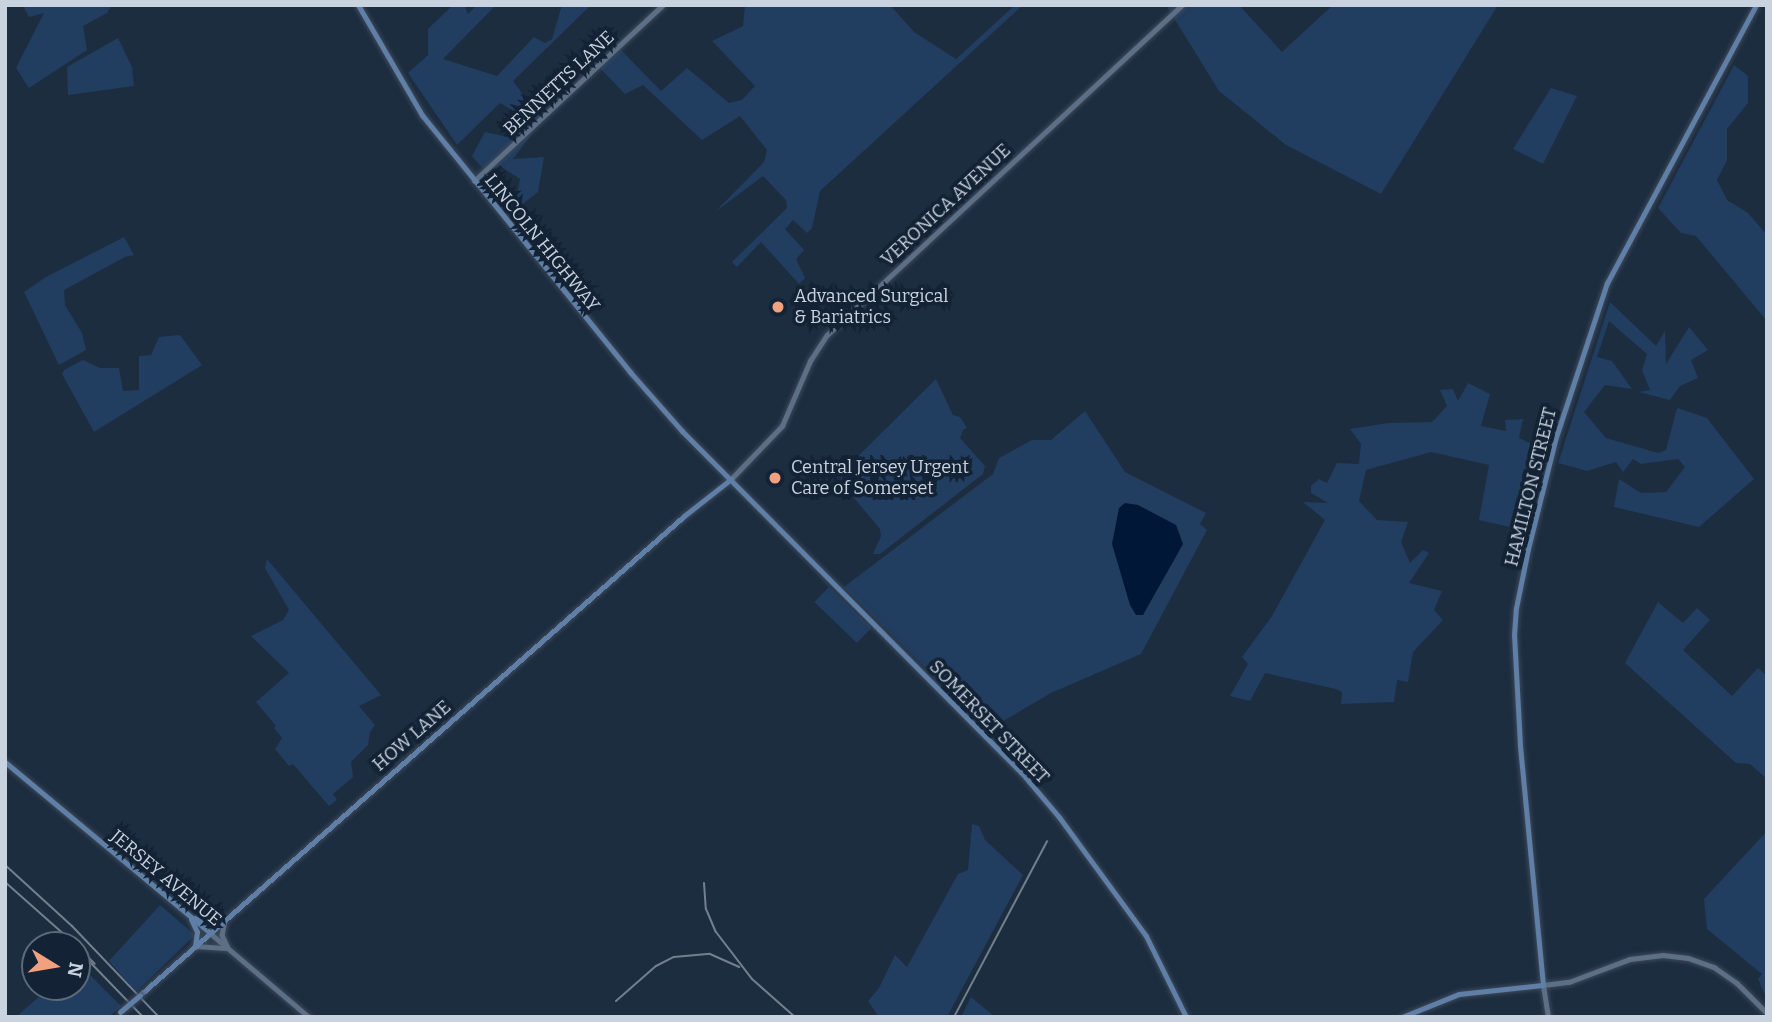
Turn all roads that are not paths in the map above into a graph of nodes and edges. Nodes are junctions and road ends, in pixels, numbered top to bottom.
1 (358, 5) edge
2 (663, 5) edge
3 (1182, 5) edge
4 (1756, 5) edge
5 (474, 181) junction
6 (731, 479) junction
7 (5, 762) edge
8 (190, 917) junction
9 (225, 920) junction
10 (210, 933) junction
11 (195, 946) junction
12 (228, 948) junction
13 (1543, 985) junction
14 (1767, 1013) edge
15 (118, 1014) edge
16 (309, 1017) edge
17 (1186, 1017) edge
18 (1402, 1017) edge
19 (1548, 1017) edge

1 - 5 main road, LINCOLN HIGHWAY
2 - 5 street, BENNETTS LANE
3 - 6 street, VERONICA AVENUE
4 - 13 main road, HAMILTON STREET
5 - 6 main road, LINCOLN HIGHWAY
6 - 9 main road, HOW LANE
6 - 17 main road, SOMERSET STREET
7 - 8 main road, JERSEY AVENUE
8 - 9 main road
8 - 10 main road, JERSEY AVENUE
8 - 11 main road
9 - 10 main road, HOW LANE
9 - 12 street
10 - 11 main road, HOW LANE
10 - 12 street, JERSEY AVENUE
11 - 12 street
11 - 15 main road, HOW LANE, bridge
12 - 16 street, JERSEY AVENUE
13 - 14 street
13 - 18 main road
13 - 19 street, HAMILTON STREET

